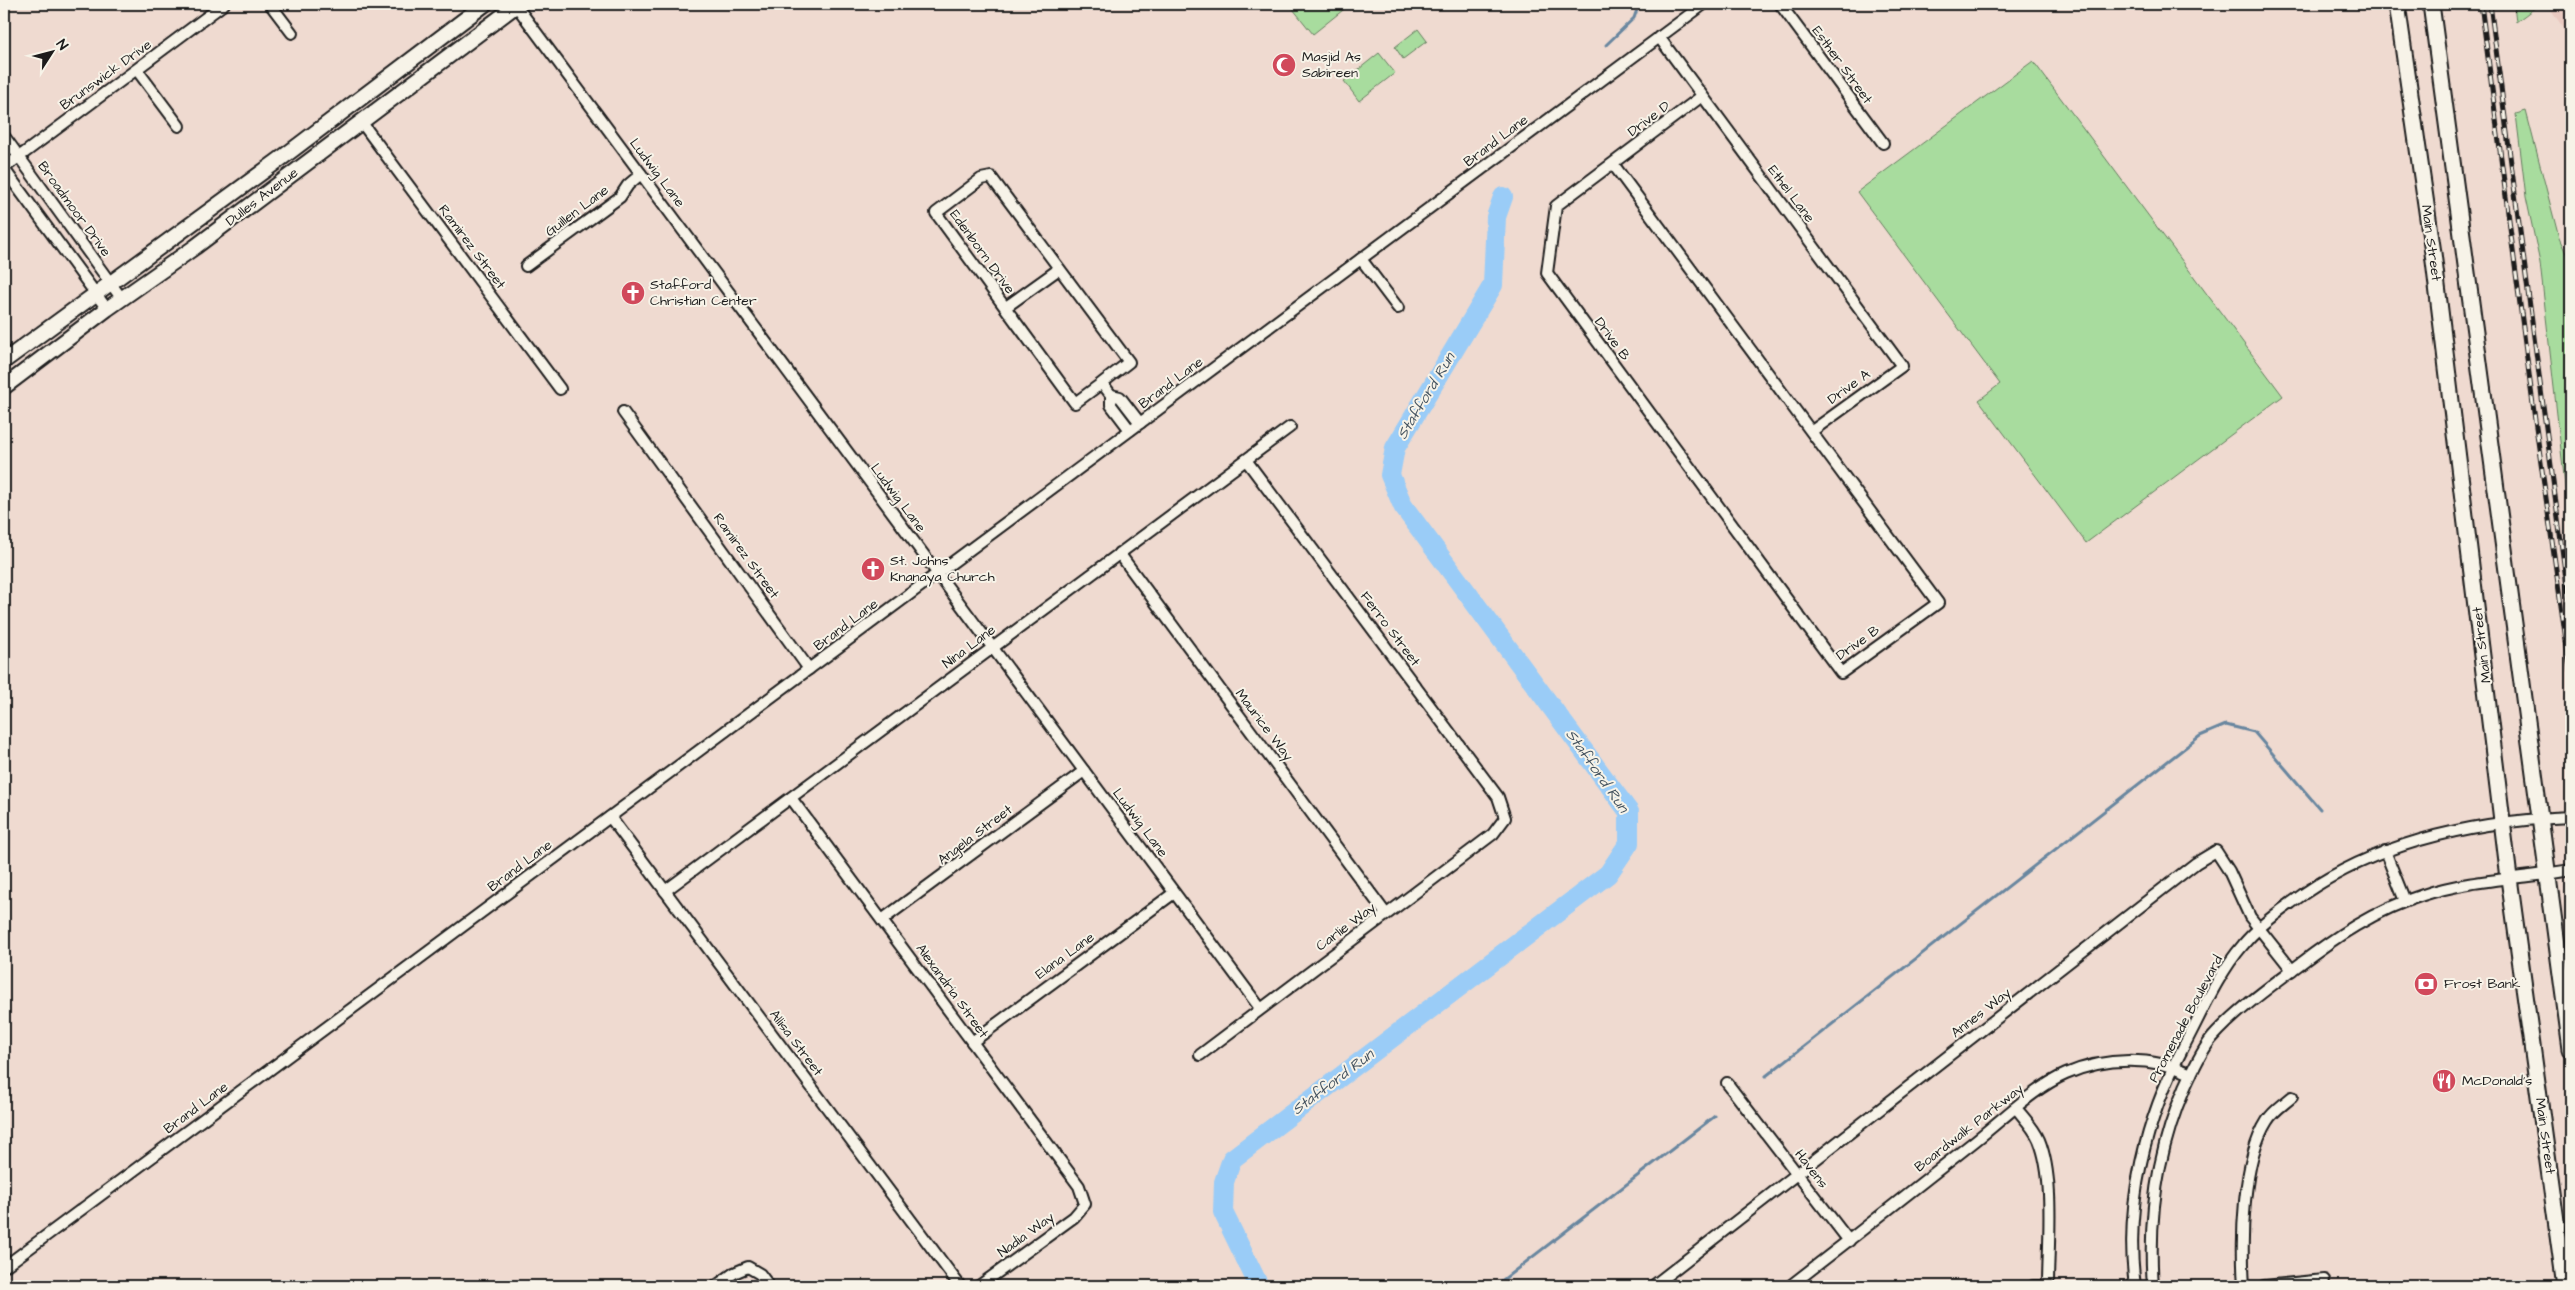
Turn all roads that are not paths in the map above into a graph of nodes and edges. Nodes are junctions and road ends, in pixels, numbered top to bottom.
1 (224, 4) edge
2 (270, 4) edge
3 (485, 4) edge
4 (517, 4) edge
5 (1704, 4) edge
6 (1780, 4) edge
7 (2397, 4) edge
8 (2431, 4) edge
9 (292, 33) dead end
10 (1659, 37) junction
11 (137, 70) junction
12 (1702, 96) junction
13 (362, 123) junction
14 (179, 126) dead end
15 (4, 136) edge
16 (1883, 143) dead end
17 (19, 156) junction
18 (283, 157) junction
19 (1613, 164) junction
20 (4, 168) edge
21 (294, 172) junction
22 (641, 174) junction
23 (1361, 259) junction
24 (526, 266) dead end
25 (1059, 269) junction
26 (111, 283) junction
27 (96, 294) junction
28 (122, 299) junction
29 (1006, 307) junction
30 (1398, 308) dead end
31 (107, 309) junction
32 (4, 361) edge
33 (1902, 366) joint
34 (1102, 383) junction
35 (4, 387) edge
36 (560, 389) dead end
37 (1111, 395) junction
38 (623, 412) dead end
39 (1140, 423) junction
40 (1290, 427) dead end
41 (1130, 430) junction
42 (1812, 431) junction
43 (1246, 460) junction
44 (1119, 553) junction
45 (938, 573) junction
46 (992, 647) junction
47 (810, 669) junction
48 (1084, 771) junction
49 (790, 798) junction
50 (610, 817) junction
51 (2571, 817) edge
52 (1505, 818) joint
53 (2540, 818) junction
54 (2504, 823) junction
55 (2385, 852) junction
56 (2571, 870) edge
57 (2548, 874) junction
58 (2509, 878) junction
59 (665, 891) junction
60 (1174, 893) junction
61 (2405, 901) junction
62 (1386, 914) junction
63 (882, 920) junction
64 (2258, 929) junction
65 (2292, 970) junction
66 (1260, 1008) junction
67 (972, 1042) junction
68 (2571, 1049) edge
69 (1200, 1055) dead end
70 (2174, 1066) junction
71 (2191, 1074) junction
72 (1727, 1083) dead end
73 (2292, 1097) dead end
74 (2016, 1108) junction
75 (1797, 1173) junction
76 (1085, 1204) joint
77 (1849, 1241) junction
78 (4, 1268) edge
79 (2324, 1280) dead end
80 (716, 1286) edge
81 (769, 1286) edge
82 (960, 1286) edge
83 (979, 1286) edge
84 (1653, 1286) edge
85 (1790, 1286) edge
86 (2033, 1286) edge
87 (2046, 1286) edge
88 (2135, 1286) edge
89 (2153, 1286) edge
90 (2244, 1286) edge
91 (2264, 1286) edge
92 (2565, 1286) edge

1 - 11 street, Brunswick Drive
2 - 9 street
3 - 18 main road, Dulles Avenue
4 - 13 main road, Dulles Avenue
4 - 22 street, Ludwig Lane
5 - 10 street, Brand Lane
6 - 16 street, Esther Street
7 - 54 highway, Main Street
8 - 53 highway
10 - 12 street, Ethel Lane
10 - 23 street, Brand Lane
11 - 14 street
11 - 17 street, Brunswick Drive
12 - 19 street, Drive D
12 - 33 street, Ethel Lane
13 - 21 main road, Dulles Avenue
13 - 36 street, Ramirez Street
15 - 17 street, Broadmoor Drive
17 - 20 street, Brunswick Drive
17 - 26 street, Broadmoor Drive
18 - 21 main road
18 - 26 main road, Dulles Avenue
19 - 42 street, Drive B
19 - 42 street, Drive B
20 - 27 street
21 - 28 main road, Dulles Avenue
22 - 24 street, Guillen Lane
22 - 45 street, Ludwig Lane
23 - 30 street
23 - 39 street, Brand Lane
25 - 29 street, Edenborn Drive
25 - 29 street, Edenborn Drive
25 - 34 street, Edenborn Drive
26 - 27 main road, Dulles Avenue
26 - 28 street, Broadmoor Drive
27 - 31 street
27 - 32 main road, Dulles Avenue
28 - 31 main road, Dulles Avenue
29 - 34 street, Edenborn Drive
31 - 35 main road, Dulles Avenue
33 - 42 street, Drive A
34 - 37 street
37 - 39 street
37 - 41 street
38 - 47 street, Ramirez Street
39 - 41 street, Brand Lane
40 - 43 street, Nina Lane
41 - 45 street, Brand Lane
43 - 44 street, Nina Lane
43 - 52 street, Ferro Street
44 - 46 street, Nina Lane
44 - 62 street, Maurice Way
45 - 46 street, Ludwig Lane
45 - 47 street, Brand Lane
46 - 48 street, Ludwig Lane
46 - 49 street, Nina Lane
47 - 50 street, Brand Lane
48 - 60 street, Ludwig Lane
48 - 63 street, Angela Street
49 - 59 street, Nina Lane
49 - 63 street, Alexandria Street
50 - 59 street, Allisa Street
50 - 78 street, Brand Lane
51 - 53 street, Promenade Boulevard
52 - 62 street, Carlie Way
53 - 54 street, Promenade Boulevard
53 - 57 highway
54 - 55 street, Promenade Boulevard
54 - 58 highway, Main Street
55 - 61 street
55 - 64 street, Promenade Boulevard
56 - 57 street
57 - 58 street
57 - 68 highway
58 - 61 street
58 - 92 highway, Main Street
59 - 82 street, Allisa Street
60 - 66 street, Ludwig Lane
60 - 67 street, Elana Lane
61 - 65 street
62 - 66 street, Carlie Way
63 - 67 street, Alexandria Street
64 - 65 street, Annes Way
64 - 70 street, Promenade Boulevard
64 - 75 street, Annes Way
65 - 71 street
66 - 69 street, Carlie Way
67 - 76 street, Alexandria Street
70 - 71 street, Boardwalk Parkway
70 - 74 street, Boardwalk Parkway
70 - 88 street, Promenade Boulevard
71 - 89 street
72 - 75 street, Havens
73 - 90 street
74 - 77 street, Boardwalk Parkway
74 - 87 street
75 - 77 street, Havens
75 - 84 street, Annes Way
76 - 83 street, Nadia Way
77 - 85 street, Boardwalk Parkway
79 - 91 street
80 - 81 street
86 - 87 street

